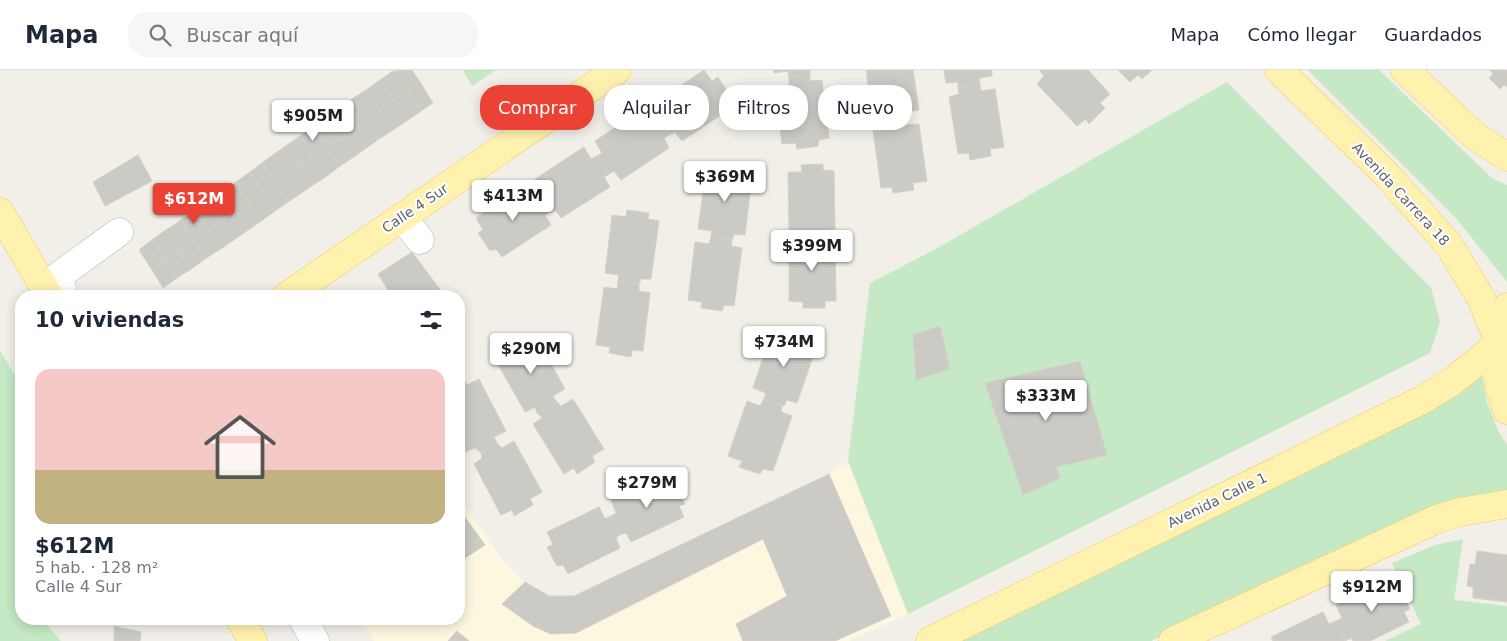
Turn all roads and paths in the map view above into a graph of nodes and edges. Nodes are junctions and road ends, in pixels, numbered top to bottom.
1 (617, 70) edge
2 (1279, 70) edge
3 (1405, 70) edge
4 (1507, 157) edge
5 (0, 212) edge
6 (402, 217) junction
7 (118, 232) dead end
8 (420, 240) dead end
9 (55, 290) edge
10 (56, 290) edge
11 (296, 290) edge
12 (1507, 307) edge
13 (1496, 342) junction
14 (1507, 410) edge
15 (1507, 504) edge
16 (244, 625) edge
17 (306, 625) edge
18 (253, 641) edge
19 (315, 641) edge
20 (930, 641) edge
21 (1173, 641) edge

1 - 6 main road, Calle 4 Sur
2 - 13 main road, Avenida Carrera 18
3 - 4 main road
5 - 9 main road
6 - 8 street
6 - 11 main road, Calle 4 Sur
7 - 10 street
12 - 13 main road
13 - 14 main road, Avenida Carrera 18
13 - 20 main road, Avenida Calle 1
15 - 21 main road
16 - 18 main road
17 - 19 street

